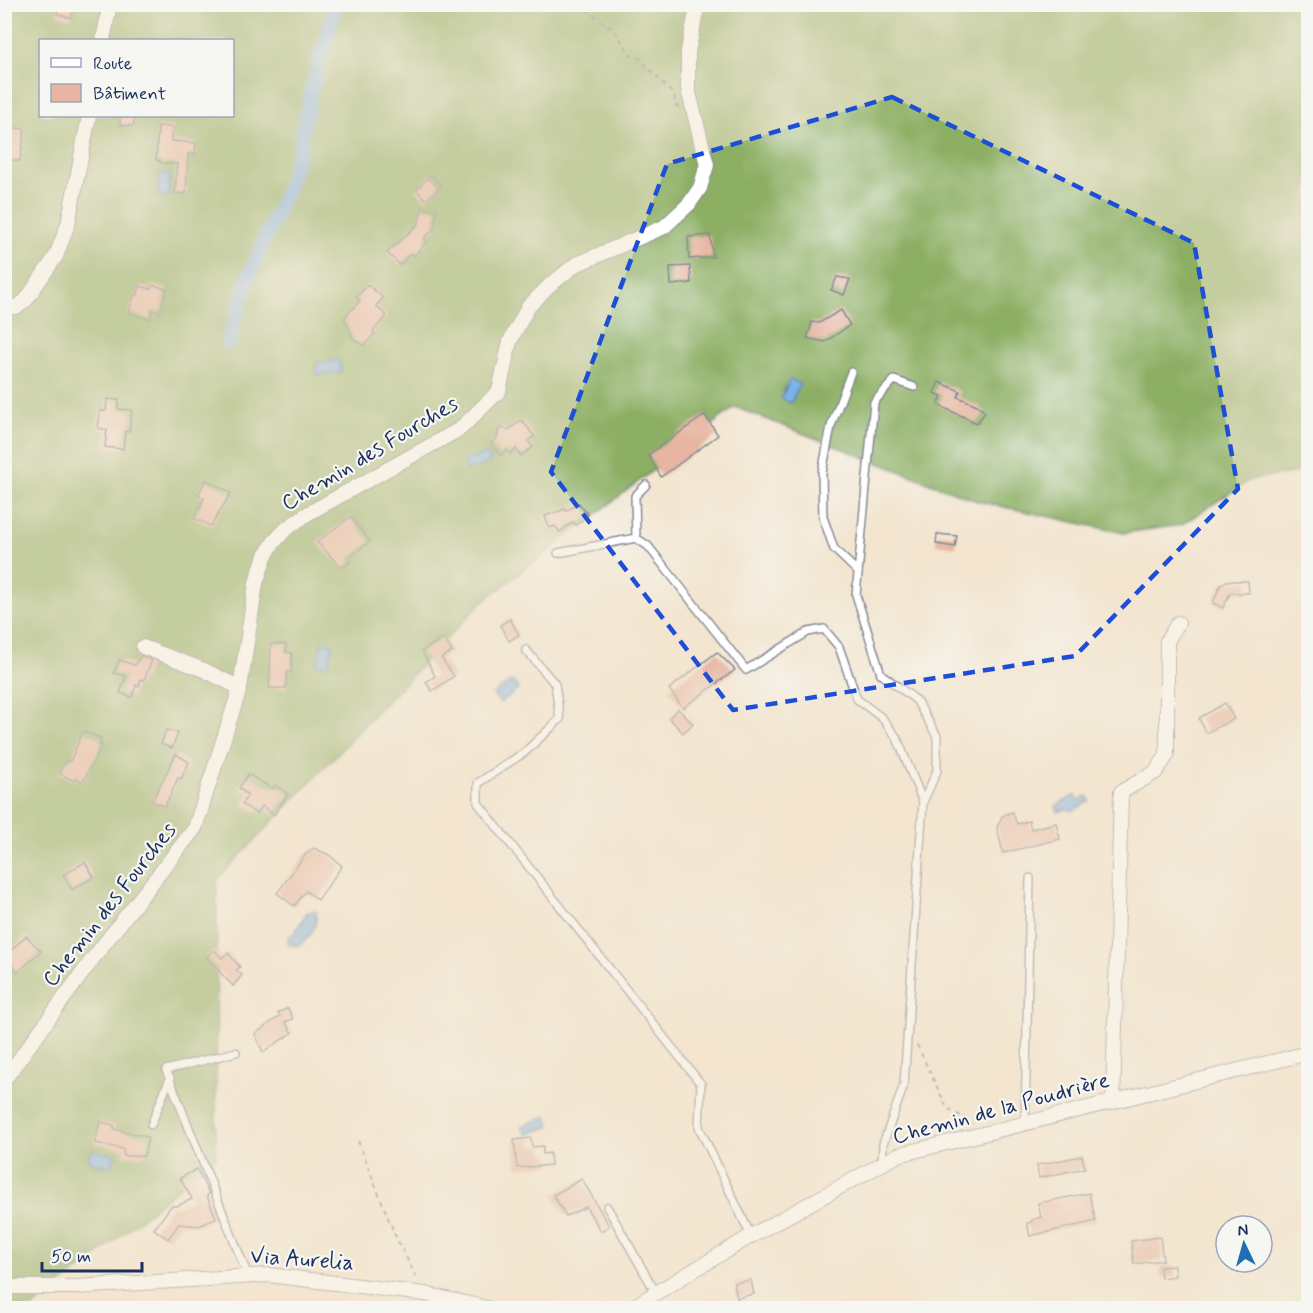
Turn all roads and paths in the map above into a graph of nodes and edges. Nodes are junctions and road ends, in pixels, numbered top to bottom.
1 (110, 4) edge
2 (579, 4) edge
3 (698, 4) edge
4 (103, 39) edge
5 (693, 111) junction
6 (89, 117) edge
7 (4, 306) edge
8 (851, 372) dead end
9 (914, 387) dead end
10 (646, 485) dead end
11 (636, 538) junction
12 (558, 553) dead end
13 (858, 572) junction
14 (1178, 623) dead end
15 (143, 647) dead end
16 (526, 650) dead end
17 (240, 688) junction
18 (923, 802) junction
19 (1030, 878) dead end
20 (908, 1026) junction
21 (236, 1052) dead end
22 (1308, 1053) edge
23 (170, 1078) junction
24 (4, 1080) edge
25 (1113, 1102) junction
26 (1025, 1124) junction
27 (151, 1125) dead end
28 (988, 1133) junction
29 (358, 1142) dead end
30 (882, 1165) junction
31 (607, 1207) dead end
32 (751, 1236) junction
33 (248, 1276) junction
34 (4, 1287) edge
35 (425, 1294) junction
36 (657, 1294) junction
37 (487, 1308) edge
38 (631, 1308) edge

1 - 4 street
2 - 5 path
3 - 5 street, Chemin des Fourches
5 - 17 street, Chemin des Fourches
6 - 7 street
8 - 13 lane
9 - 13 lane
10 - 11 lane
11 - 12 lane
11 - 18 lane
13 - 18 lane
14 - 25 street
15 - 17 street
16 - 32 lane
17 - 24 street, Chemin des Fourches
18 - 20 lane
19 - 26 lane
20 - 28 path
20 - 30 lane
21 - 23 lane
22 - 25 street, Chemin de la Poudrière
23 - 27 lane
23 - 33 lane
25 - 26 street, Chemin de la Poudrière
26 - 28 street, Chemin de la Poudrière
28 - 30 street, Chemin de la Poudrière
29 - 35 path
30 - 32 street, Chemin de la Poudrière
31 - 36 lane
32 - 36 street, Chemin de la Poudrière
33 - 34 street, Via Aurelia
33 - 35 street, Via Aurelia
35 - 37 street, Via Aurelia
36 - 38 street, Chemin de la Poudrière

